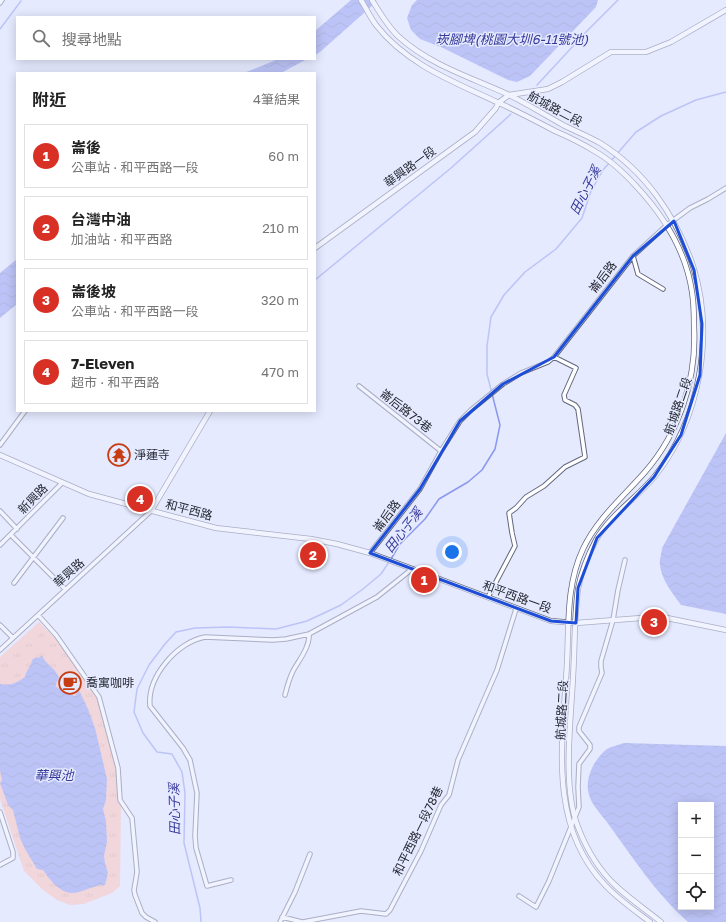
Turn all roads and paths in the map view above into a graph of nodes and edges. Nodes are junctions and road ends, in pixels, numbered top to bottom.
1 (2, 0) edge
2 (361, 0) edge
3 (372, 0) edge
4 (0, 3) edge
5 (726, 10) edge
6 (509, 95) junction
7 (498, 102) junction
8 (726, 188) edge
9 (674, 221) junction
10 (668, 226) junction
11 (316, 247) edge
12 (633, 256) junction
13 (663, 289) dead end
14 (554, 357) junction
15 (359, 386) dead end
16 (24, 412) edge
17 (209, 412) edge
18 (0, 445) edge
19 (441, 451) junction
20 (0, 455) edge
21 (62, 483) junction
22 (0, 511) edge
23 (151, 511) junction
24 (63, 518) dead end
25 (17, 529) junction
26 (11, 535) junction
27 (0, 537) edge
28 (4, 541) junction
29 (0, 545) edge
30 (370, 553) junction
31 (34, 558) junction
32 (625, 560) dead end
33 (400, 565) joint
34 (412, 569) junction
35 (14, 583) dead end
36 (65, 590) junction
37 (488, 597) junction
38 (516, 609) junction
39 (38, 615) junction
40 (613, 620) junction
41 (568, 623) junction
42 (576, 623) junction
43 (0, 625) edge
44 (726, 630) edge
45 (309, 634) junction
46 (13, 638) junction
47 (0, 650) edge
48 (285, 695) dead end
49 (0, 812) edge
50 (575, 817) junction
51 (2, 824) edge
52 (571, 829) junction
53 (310, 854) dead end
54 (0, 865) edge
55 (231, 880) dead end
56 (519, 896) dead end
57 (282, 917) junction
58 (156, 922) edge
59 (280, 922) edge
60 (303, 922) edge
61 (650, 922) edge
62 (661, 922) edge

1 - 4 street
2 - 7 street, 航城路二段
3 - 6 street, 航城路二段
5 - 6 street
6 - 7 street, 華興路一段
6 - 9 street, 航城路二段
7 - 10 street, 航城路二段
7 - 11 street, 華興路一段
8 - 9 street, 崙后路
9 - 10 street, 崙后路
9 - 42 street, 航城路二段
10 - 12 street, 崙后路
10 - 41 street, 航城路二段
12 - 13 street
12 - 14 street, 崙后路
14 - 19 street, 崙后路
14 - 37 street
15 - 19 street, 崙后路73巷
16 - 18 street
17 - 23 street
19 - 30 street, 崙后路
20 - 21 street, 和平西路
21 - 23 street, 和平西路
21 - 25 street, 新興路
22 - 25 street
23 - 30 street, 和平西路
23 - 36 street, 華興路
24 - 31 street
25 - 26 street, 新興路
26 - 28 street, 新興路
26 - 31 street
27 - 28 street
28 - 29 street, 新興路
30 - 33 street, 和平西路
31 - 35 street
31 - 36 street
32 - 40 street
33 - 34 street, 和平西路一段
34 - 37 street, 和平西路一段
34 - 45 street
36 - 39 street, 華興路
37 - 38 street, 和平西路一段
38 - 41 street, 和平西路一段
38 - 60 street, 和平西路一段78巷
39 - 46 street, 華興路
39 - 58 street
40 - 42 street, 和平西路一段
40 - 44 street, 和平西路一段
40 - 50 street
41 - 42 street, 和平西路一段
41 - 52 street, 航城路二段
42 - 50 street, 航城路二段
43 - 46 street
45 - 48 street
45 - 55 street
46 - 47 street, 華興路
49 - 51 street
50 - 52 street
50 - 62 street, 航城路二段
51 - 54 street
52 - 56 street
52 - 61 street, 航城路二段
53 - 57 street
57 - 59 street
57 - 60 street, 和平西路一段78巷

